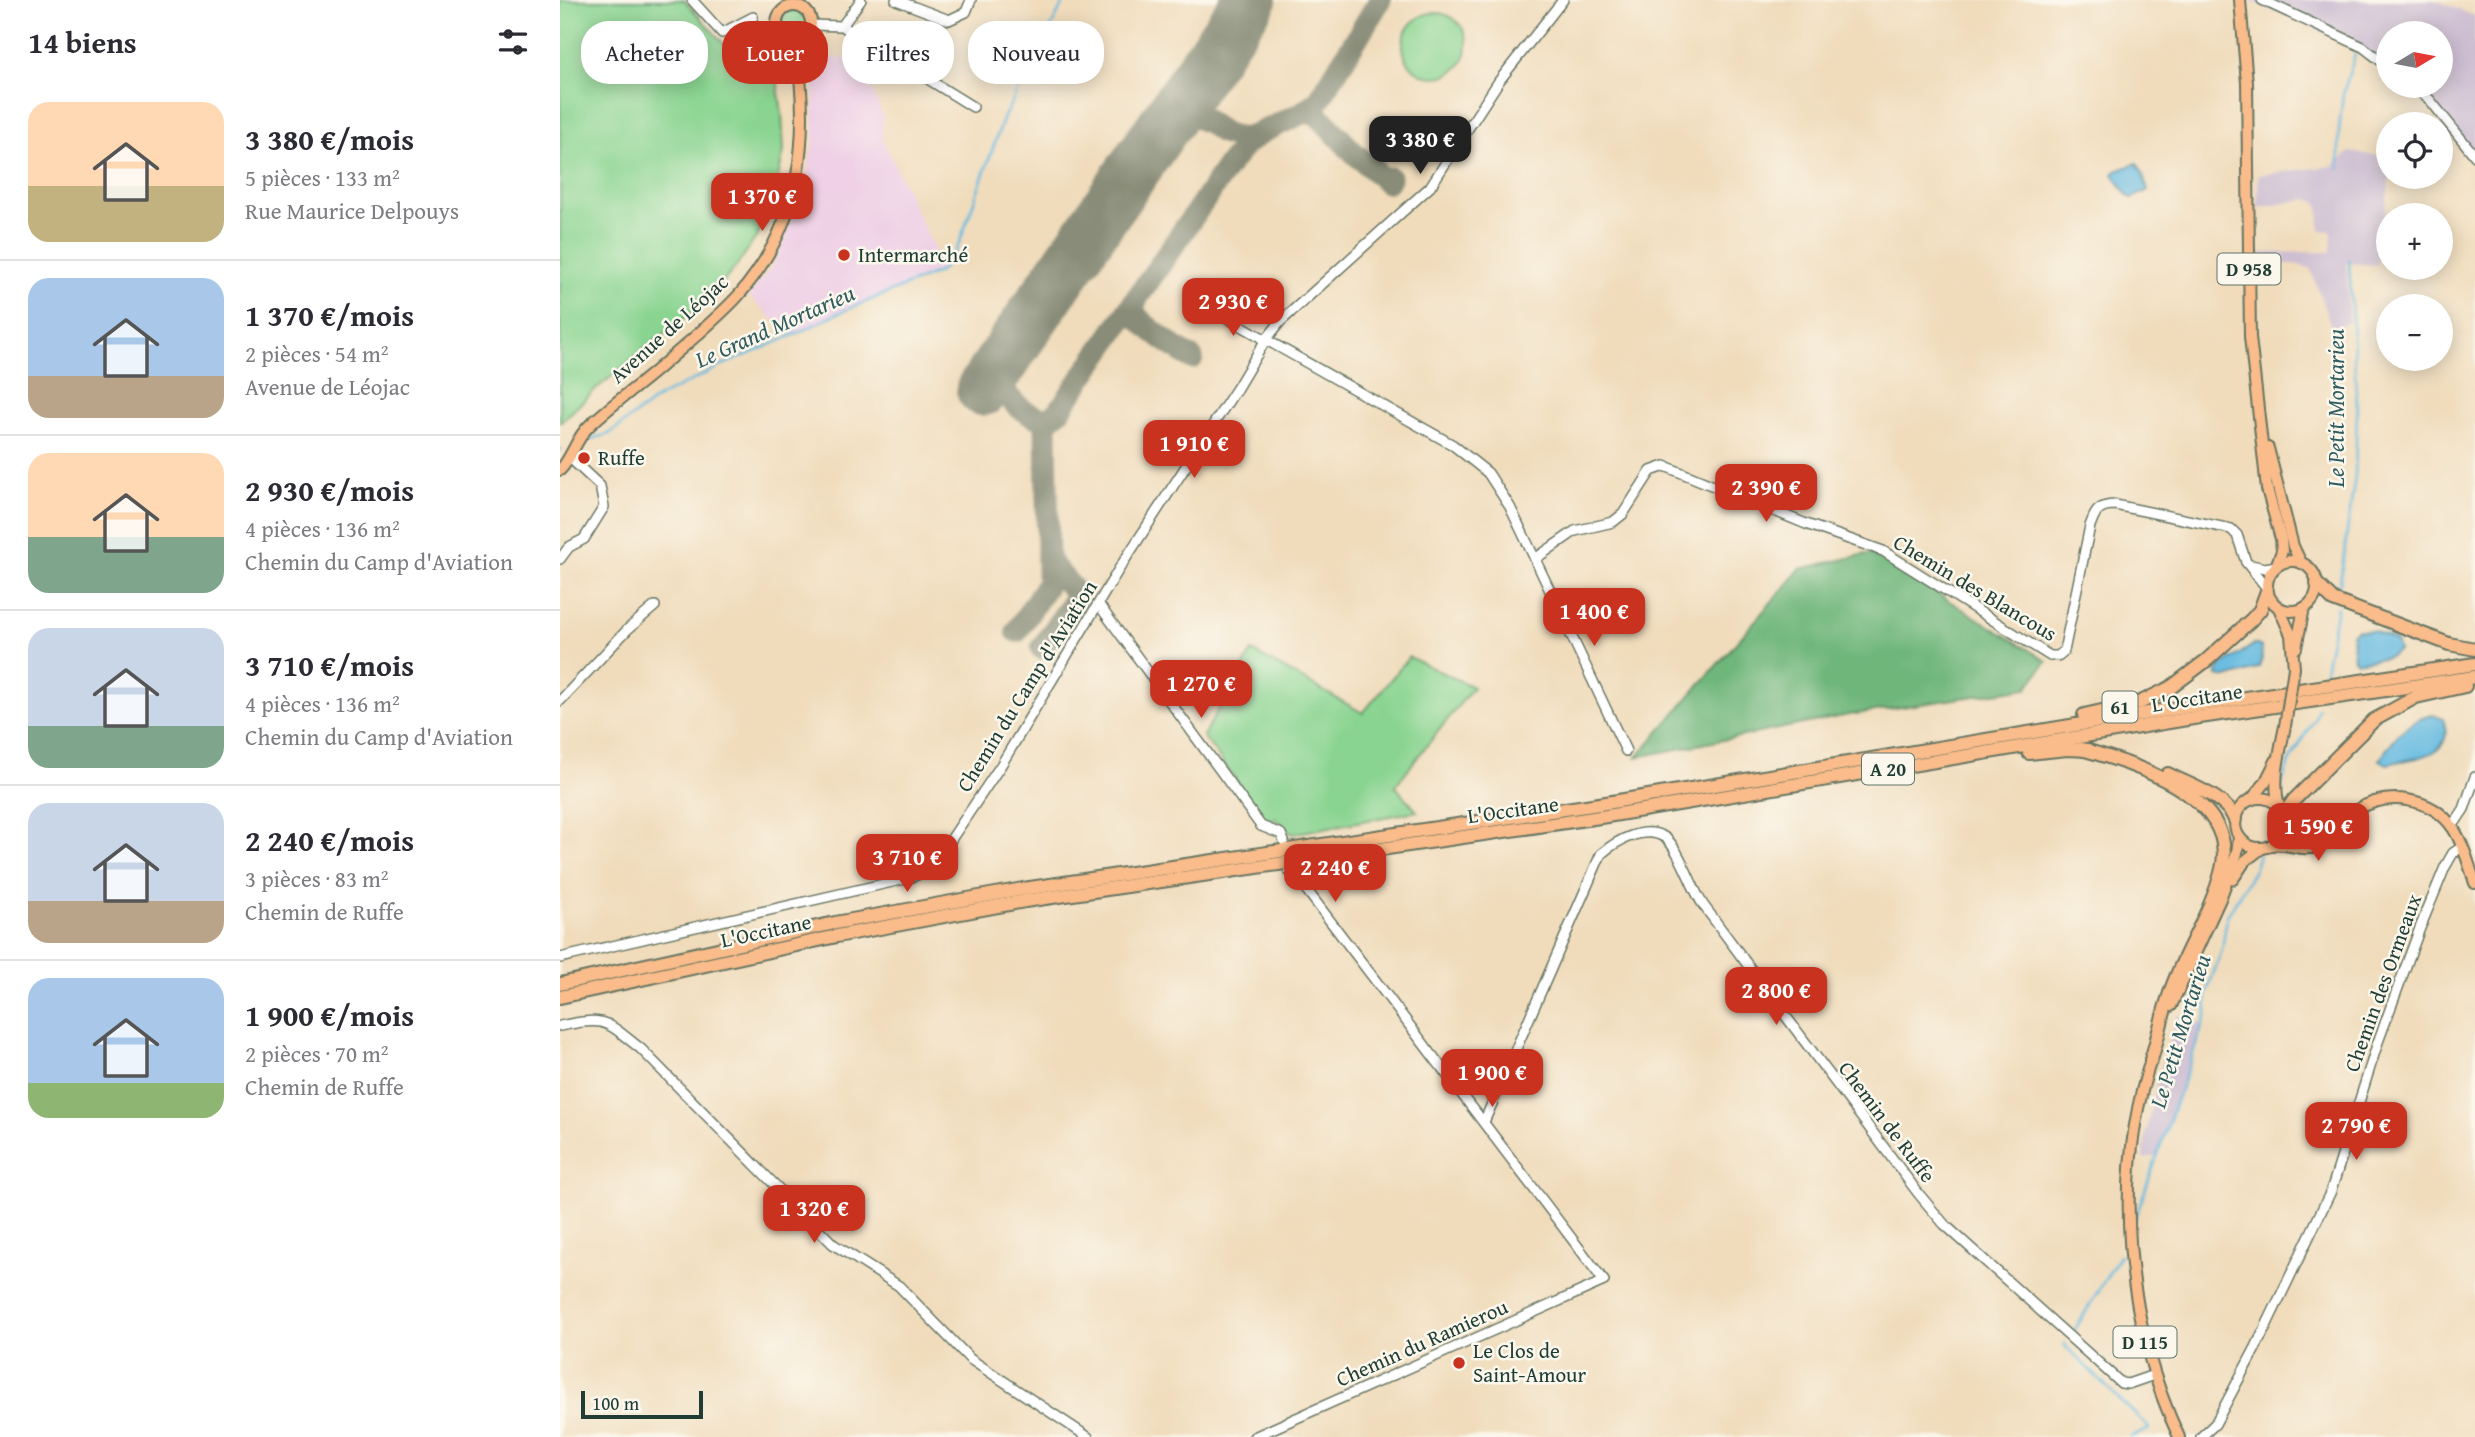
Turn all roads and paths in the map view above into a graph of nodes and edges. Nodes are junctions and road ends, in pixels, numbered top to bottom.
1 (692, 0) edge
2 (772, 0) edge
3 (861, 0) edge
4 (896, 0) edge
5 (971, 0) edge
6 (1563, 0) edge
7 (2261, 0) edge
8 (2241, 2) edge
9 (780, 11) junction
10 (754, 17) dead end
11 (776, 21) edge
12 (810, 21) edge
13 (846, 21) edge
14 (828, 26) edge
15 (842, 26) edge
16 (2376, 57) edge
17 (800, 84) edge
18 (936, 84) edge
19 (2427, 98) edge
20 (973, 107) dead end
21 (2475, 156) edge
22 (1215, 311) dead end
23 (1265, 341) junction
24 (2260, 420) junction
25 (569, 457) junction
26 (560, 470) edge
27 (560, 559) edge
28 (1535, 559) junction
29 (2246, 562) junction
30 (2301, 563) junction
31 (2276, 566) junction
32 (2317, 584) junction
33 (2267, 589) junction
34 (1099, 605) junction
35 (655, 607) dead end
36 (2279, 608) junction
37 (2304, 608) junction
38 (2475, 649) edge
39 (2475, 664) edge
40 (2294, 668) junction
41 (2475, 677) edge
42 (2475, 684) edge
43 (560, 701) edge
44 (1931, 749) junction
45 (2081, 749) junction
46 (1626, 751) dead end
47 (2279, 755) junction
48 (1906, 766) junction
49 (2475, 777) edge
50 (2252, 799) junction
51 (2279, 807) junction
52 (2235, 820) junction
53 (2285, 821) junction
54 (2452, 827) junction
55 (2338, 828) junction
56 (2239, 837) junction
57 (1284, 841) dead end
58 (2267, 846) junction
59 (2462, 847) junction
60 (1289, 871) dead end
61 (2475, 883) edge
62 (2220, 899) junction
63 (560, 958) edge
64 (560, 984) edge
65 (560, 997) edge
66 (560, 1026) edge
67 (2151, 1060) junction
68 (1484, 1122) junction
69 (2154, 1375) junction
70 (1088, 1437) edge
71 (1254, 1437) edge
72 (2179, 1437) edge
73 (2201, 1437) edge

1 - 10 street
2 - 9 main road
3 - 13 street
4 - 5 street
6 - 23 street, Chemin du Camp d'Aviation
7 - 16 street
8 - 24 main road, D 958
9 - 11 main road
9 - 12 main road
14 - 15 street
17 - 25 main road, Avenue de Léojac
18 - 20 street
19 - 21 street
22 - 23 street
23 - 28 street
23 - 34 street, Chemin du Camp d'Aviation
24 - 30 main road, D 958
24 - 31 main road, D 958
25 - 26 main road, Avenue de Léojac
25 - 27 street
28 - 29 street, Chemin des Blancous
28 - 46 street
29 - 31 street
29 - 33 street, Chemin des Blancous
30 - 31 main road
30 - 32 main road
31 - 33 main road
32 - 37 main road
32 - 38 highway
33 - 36 main road
33 - 44 highway, 61
34 - 57 street
34 - 63 street, Chemin du Camp d'Aviation
35 - 43 street
36 - 37 main road
36 - 40 main road
37 - 40 main road
39 - 44 highway, L'Occitane / A 20
40 - 47 main road, bridge
41 - 48 highway, L'Occitane / A 20
42 - 53 highway
44 - 64 highway, L'Occitane / A 20
45 - 48 highway, 61
45 - 52 highway, 61
45 - 67 highway, 61
47 - 50 main road
47 - 51 main road
48 - 65 highway, L'Occitane / A 20
49 - 54 street
50 - 51 main road
50 - 52 main road
51 - 53 main road
52 - 56 main road
53 - 55 main road
53 - 58 main road
54 - 55 main road
54 - 59 main road
55 - 58 main road
56 - 58 main road
56 - 62 main road, D 115
58 - 62 main road, D 115
59 - 61 main road
59 - 73 street, Chemin des Ormeaux
60 - 68 street
62 - 67 main road, D 115
66 - 70 street
67 - 69 main road, D 115
68 - 69 street, Chemin de Ruffe
68 - 71 street, Chemin du Ramierou
69 - 72 main road, D 115

